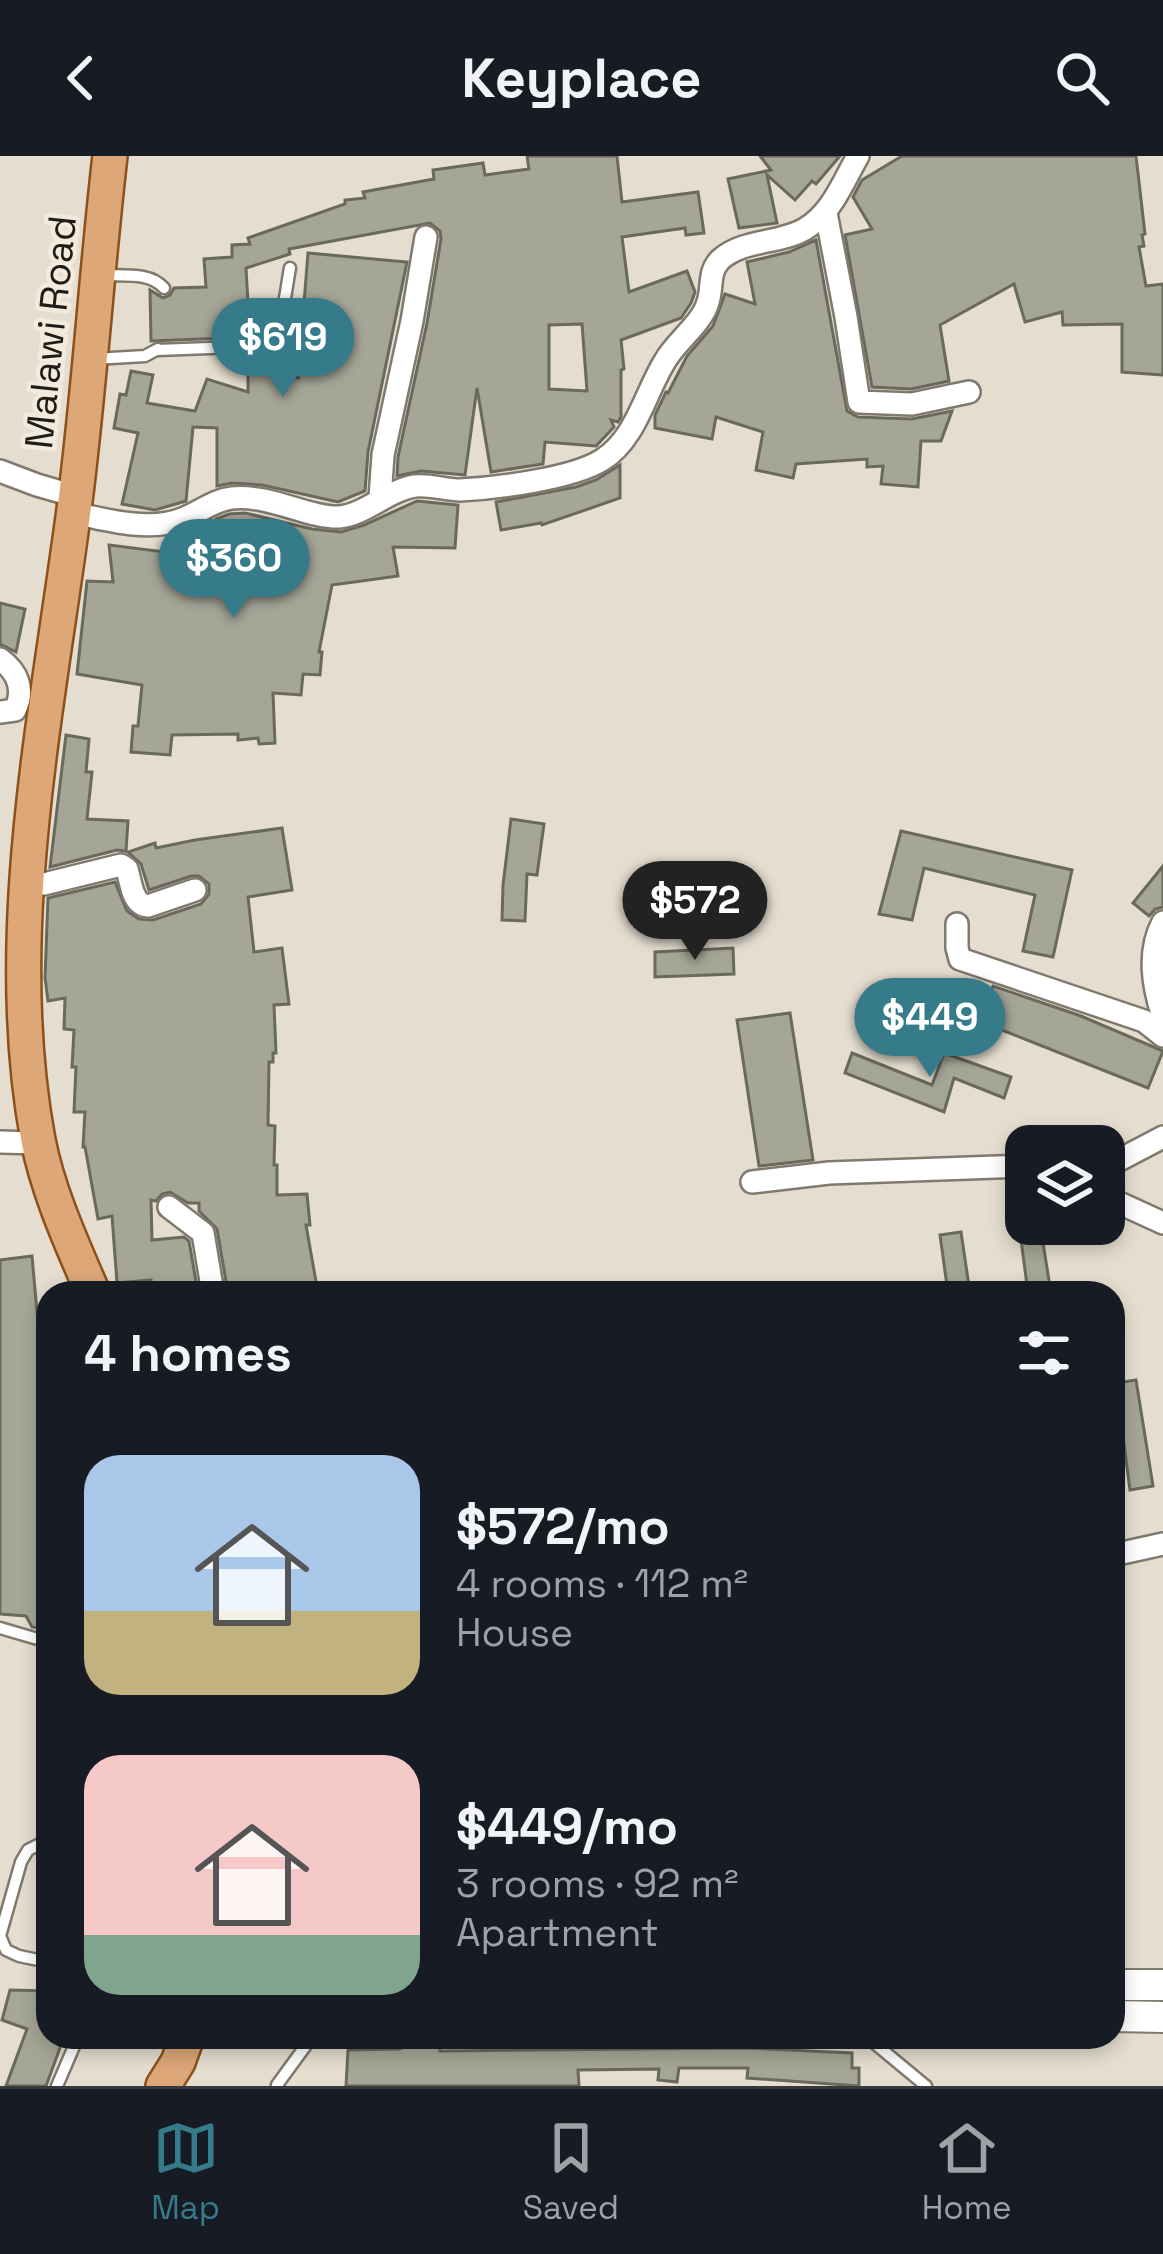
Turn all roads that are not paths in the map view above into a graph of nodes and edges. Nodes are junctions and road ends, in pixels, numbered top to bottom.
1 (110, 156) edge
2 (858, 156) edge
3 (826, 213) junction
4 (425, 237) dead end
5 (290, 268) dead end
6 (99, 275) junction
7 (164, 288) dead end
8 (91, 359) junction
9 (969, 392) dead end
10 (0, 471) edge
11 (380, 498) junction
12 (74, 505) junction
13 (0, 659) edge
14 (0, 712) edge
15 (27, 884) junction
16 (195, 890) dead end
17 (1163, 922) edge
18 (957, 925) dead end
19 (1163, 1022) edge
20 (1163, 1036) edge
21 (1163, 1137) edge
22 (0, 1142) edge
23 (38, 1143) junction
24 (1125, 1157) edge
25 (1005, 1167) edge
26 (752, 1182) dead end
27 (1125, 1206) edge
28 (169, 1207) dead end
29 (1163, 1223) edge
30 (88, 1281) edge
31 (211, 1281) edge
32 (1163, 1544) edge
33 (1125, 1553) edge
34 (0, 1628) edge
35 (36, 1638) edge
36 (36, 1846) edge
37 (36, 1960) edge
38 (1125, 1985) edge
39 (1163, 1985) edge
40 (1125, 2016) edge
41 (1163, 2017) edge
42 (73, 2049) edge
43 (302, 2049) edge
44 (881, 2049) edge
45 (277, 2085) edge
46 (57, 2086) edge
47 (926, 2086) edge

1 - 6 main road, Malawi Road
2 - 3 street
3 - 9 street
3 - 11 street
4 - 11 street
5 - 8 lane
6 - 7 lane
6 - 8 main road, Malawi Road
8 - 12 main road, Malawi Road
10 - 12 street
11 - 12 street
12 - 15 main road, Malawi Road
13 - 14 street
15 - 16 street
15 - 23 main road, Malawi Road
17 - 19 street
18 - 20 street
19 - 20 street
21 - 24 street
22 - 23 street
23 - 30 main road, Malawi Road
25 - 26 street
27 - 29 street
28 - 31 street
32 - 33 street
34 - 35 lane
36 - 37 lane
38 - 39 main road
40 - 41 main road
42 - 46 lane
43 - 45 lane
44 - 47 lane

